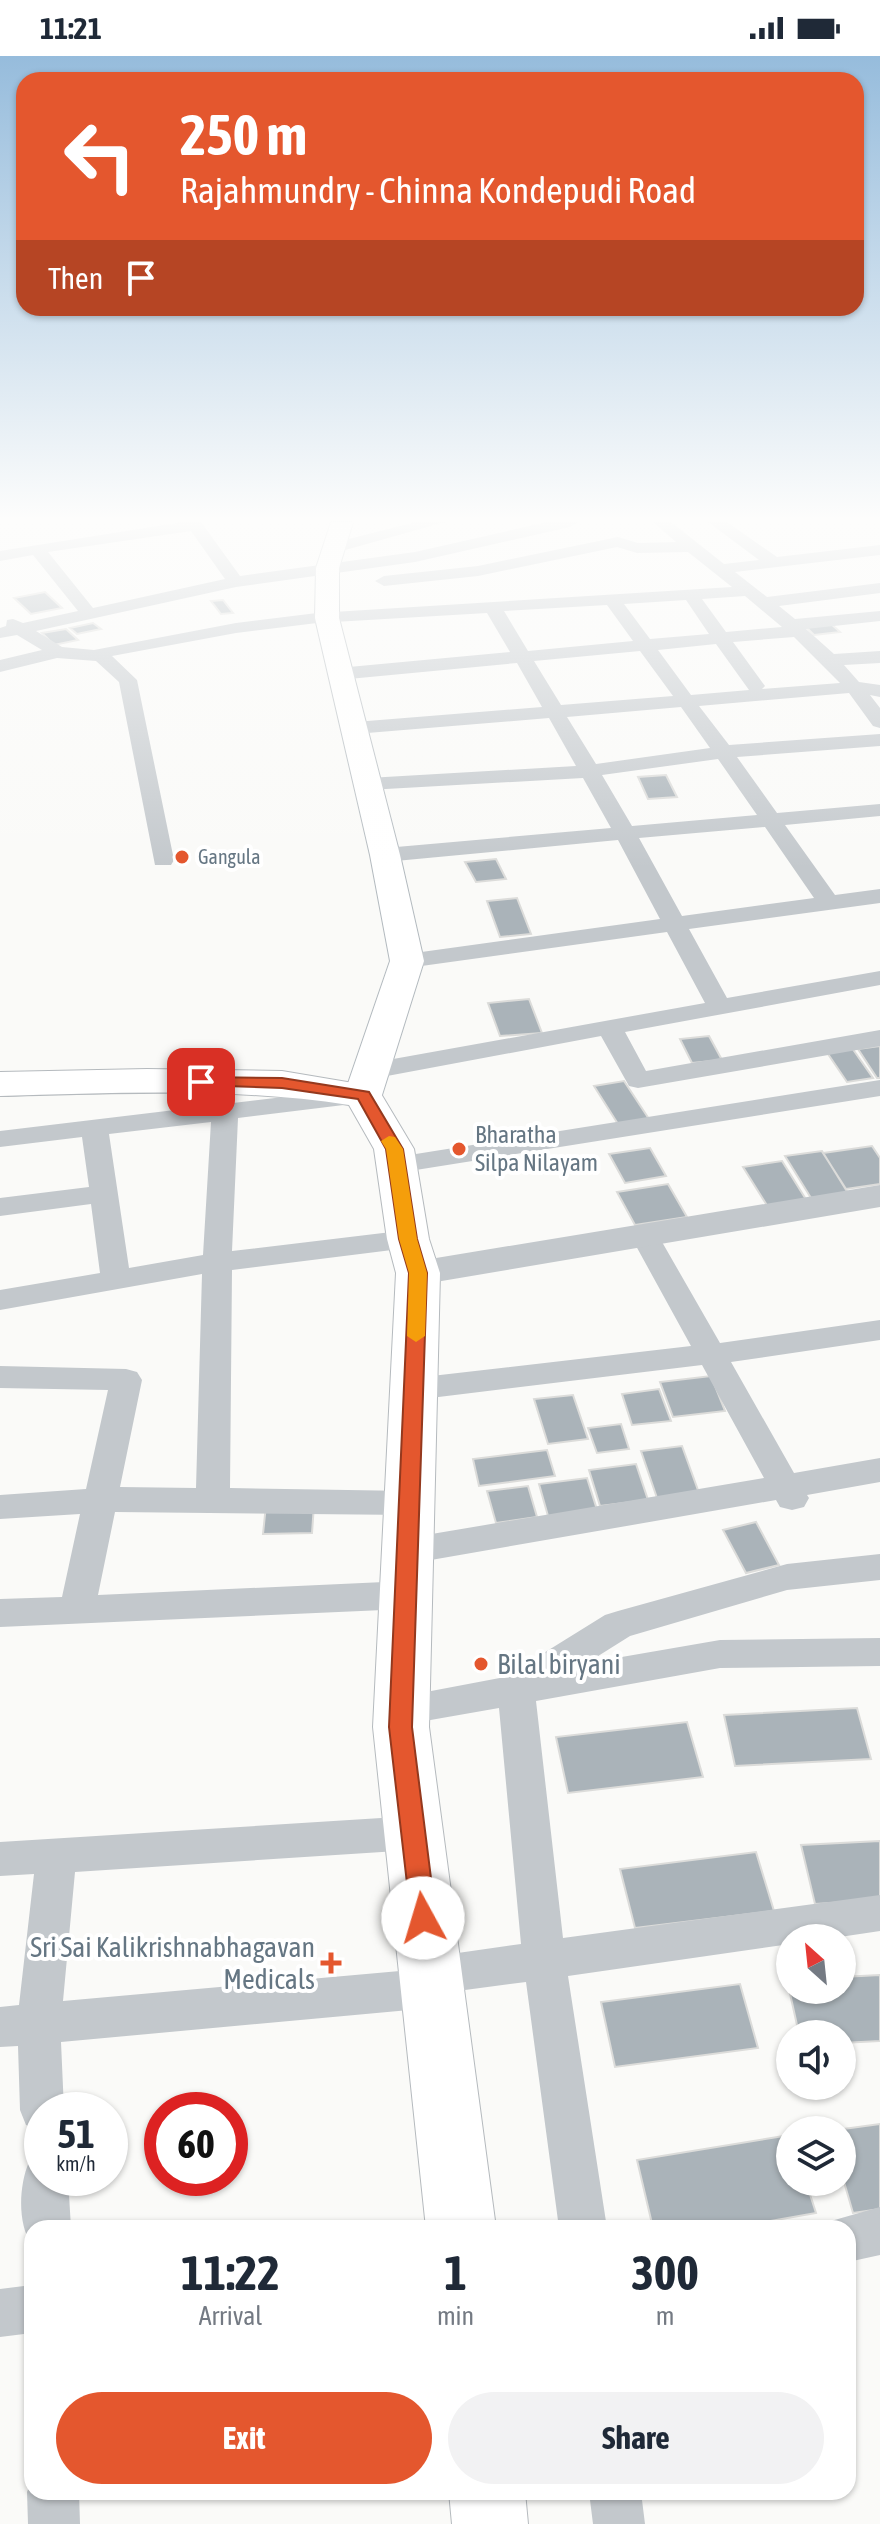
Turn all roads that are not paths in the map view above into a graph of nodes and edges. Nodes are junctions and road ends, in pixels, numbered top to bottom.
1 (35, 637) edge
2 (188, 637) edge
3 (331, 637) edge
4 (511, 637) edge
5 (639, 637) edge
6 (734, 637) edge
7 (804, 637) edge
8 (822, 637) edge
9 (721, 638) junction
10 (837, 640) dead end
11 (645, 646) junction
12 (57, 652) junction
13 (102, 656) junction
14 (880, 657) edge
15 (523, 658) junction
16 (829, 660) junction
17 (0, 666) edge
18 (338, 674) junction
19 (880, 679) edge
20 (854, 683) junction
21 (755, 686) dead end
22 (880, 691) edge
23 (685, 699) junction
24 (554, 711) junction
25 (880, 722) edge
26 (355, 728) junction
27 (880, 740) edge
28 (723, 752) junction
29 (590, 771) junction
30 (368, 784) junction
31 (880, 810) edge
32 (771, 820) junction
33 (624, 831) junction
34 (385, 855) junction
35 (163, 860) dead end
36 (880, 896) edge
37 (830, 904) junction
38 (677, 925) junction
39 (407, 961) junction
40 (880, 978) edge
41 (719, 1006) junction
42 (609, 1027) junction
43 (880, 1038) edge
44 (638, 1080) junction
45 (367, 1083) junction
46 (0, 1084) edge
47 (880, 1088) edge
48 (225, 1114) junction
49 (664, 1122) junction
50 (95, 1130) junction
51 (0, 1139) edge
52 (397, 1165) junction
53 (104, 1194) junction
54 (880, 1196) edge
55 (0, 1207) edge
56 (644, 1235) junction
57 (413, 1256) junction
58 (217, 1262) junction
59 (116, 1279) junction
60 (0, 1300) edge
61 (880, 1330) edge
62 (711, 1354) junction
63 (0, 1377) edge
64 (414, 1389) junction
65 (880, 1470) edge
66 (788, 1492) junction
67 (213, 1499) junction
68 (103, 1500) junction
69 (410, 1503) junction
70 (0, 1507) edge
71 (880, 1567) edge
72 (407, 1573) junction
73 (77, 1609) junction
74 (0, 1613) edge
75 (880, 1652) edge
76 (516, 1689) junction
77 (402, 1710) junction
78 (413, 1833) junction
79 (56, 1855) junction
80 (0, 1859) edge
81 (880, 1913) edge
82 (544, 1960) junction
83 (430, 1982) junction
84 (20, 2025) edge
85 (37, 2092) edge
86 (46, 2196) edge
87 (47, 2220) edge
88 (460, 2220) edge
89 (582, 2220) edge
90 (880, 2231) edge
91 (856, 2236) edge
92 (24, 2310) edge
93 (0, 2313) edge
94 (53, 2500) edge
95 (488, 2500) edge
96 (616, 2500) edge
97 (54, 2524) edge
98 (490, 2524) edge
99 (619, 2524) edge

1 - 12 street
2 - 13 street
3 - 18 main road
4 - 15 street
5 - 11 street
6 - 9 street
7 - 16 street
8 - 10 street
9 - 11 street
9 - 21 street
11 - 15 street
11 - 23 street
12 - 13 street
12 - 17 street
13 - 35 street
14 - 16 street
15 - 18 street
15 - 24 street
16 - 20 street
18 - 26 main road
19 - 20 street
20 - 22 street
20 - 23 street
20 - 25 street
23 - 24 street
23 - 28 street
24 - 26 street
24 - 29 street
26 - 30 main road
27 - 28 street
28 - 29 street
28 - 32 street
29 - 30 street
29 - 33 street
30 - 34 main road
31 - 32 street
32 - 33 street
32 - 37 street
33 - 34 street
33 - 38 street
34 - 39 main road
36 - 37 street
37 - 38 street
38 - 39 street
38 - 41 street
39 - 45 main road
40 - 41 street
41 - 42 street
42 - 44 street
42 - 45 street
43 - 44 street
44 - 49 street
45 - 46 main road
45 - 48 street
45 - 52 main road
47 - 49 street
48 - 50 street
48 - 58 street
49 - 52 street
50 - 51 street
50 - 53 street
52 - 57 main road
53 - 55 street
53 - 59 street
54 - 56 street
56 - 57 street
56 - 62 street
57 - 58 street
57 - 64 main road
58 - 59 street
58 - 67 street
59 - 60 street
61 - 62 street
62 - 64 street
62 - 66 street
63 - 68 street
64 - 69 main road
65 - 66 street
66 - 72 street
67 - 68 street
67 - 69 street
68 - 70 street
68 - 73 street
69 - 72 main road
71 - 76 street
72 - 73 street
72 - 77 main road
73 - 74 street
75 - 76 street
76 - 77 street
76 - 82 street
77 - 78 main road
78 - 79 street
78 - 83 main road
79 - 80 street
79 - 84 street
81 - 82 street
82 - 83 street
82 - 89 street
83 - 84 street
83 - 88 main road
84 - 85 street
86 - 87 street
90 - 91 street
92 - 93 street
94 - 97 street
95 - 98 main road
96 - 99 street

